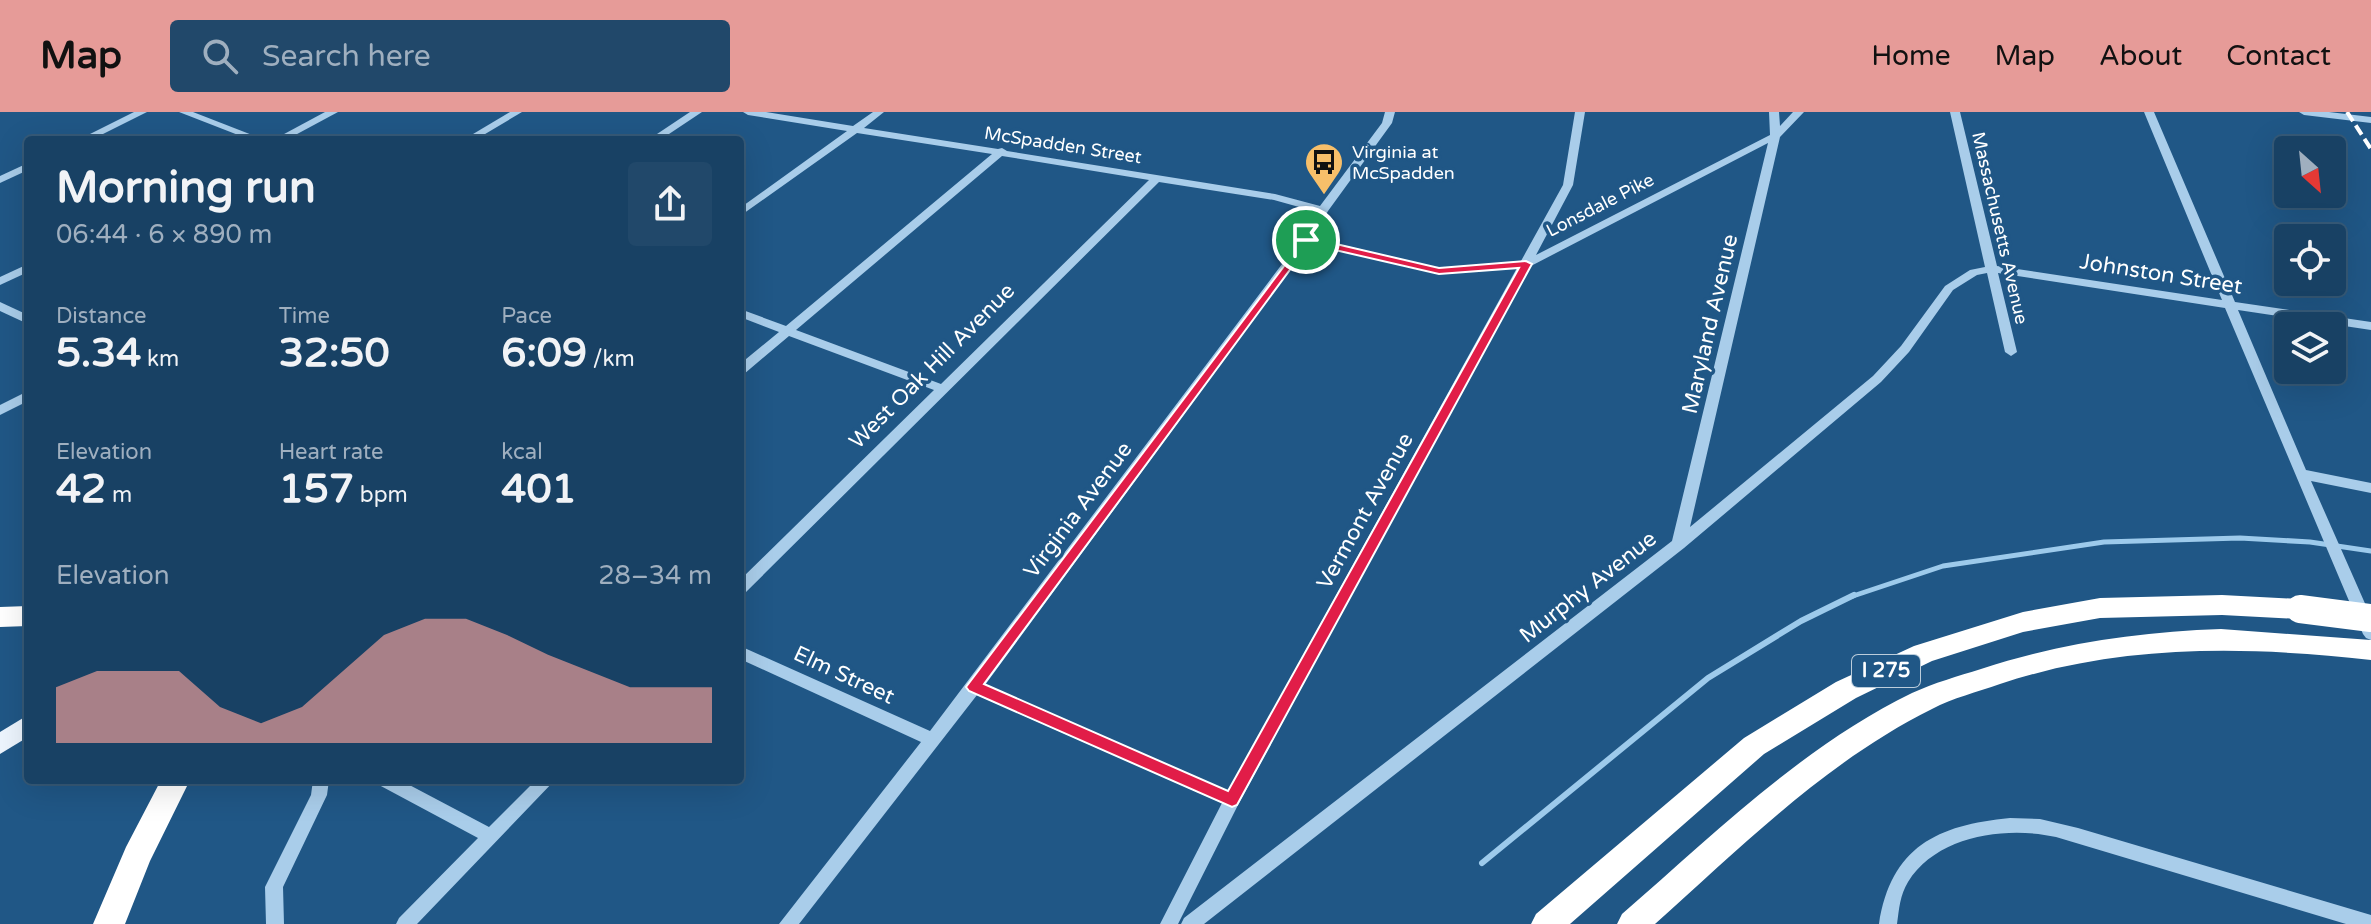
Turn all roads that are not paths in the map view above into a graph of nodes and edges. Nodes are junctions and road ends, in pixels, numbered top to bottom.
1 (142, 112) edge
2 (184, 112) edge
3 (333, 112) edge
4 (517, 112) edge
5 (697, 112) edge
6 (748, 112) edge
7 (879, 112) edge
8 (1390, 112) edge
9 (1580, 112) edge
10 (1774, 112) edge
11 (1799, 112) edge
12 (1955, 112) edge
13 (2149, 112) edge
14 (2304, 112) edge
15 (2371, 120) edge
16 (854, 130) junction
17 (91, 136) edge
18 (249, 136) edge
19 (286, 136) edge
20 (475, 136) edge
21 (659, 136) edge
22 (1775, 136) junction
23 (1002, 151) junction
24 (24, 168) edge
25 (1158, 177) junction
26 (0, 180) edge
27 (744, 210) edge
28 (1323, 210) junction
29 (1306, 240) junction
30 (1526, 264) junction
31 (24, 269) edge
32 (1992, 269) junction
33 (0, 282) edge
34 (2229, 305) junction
35 (0, 306) edge
36 (744, 315) edge
37 (24, 318) edge
38 (2371, 326) edge
39 (787, 331) junction
40 (2011, 352) dead end
41 (744, 368) edge
42 (943, 389) junction
43 (24, 397) edge
44 (0, 411) edge
45 (2301, 474) junction
46 (2371, 488) edge
47 (1679, 544) junction
48 (744, 585) edge
49 (24, 616) edge
50 (0, 617) edge
51 (2371, 618) edge
52 (2371, 634) edge
53 (2371, 650) edge
54 (744, 654) edge
55 (974, 687) junction
56 (24, 728) edge
57 (930, 739) junction
58 (0, 744) edge
59 (174, 784) edge
60 (320, 784) edge
61 (392, 784) edge
62 (543, 784) edge
63 (1232, 800) junction
64 (490, 836) junction
65 (1892, 919) edge
66 (2371, 923) edge
67 (109, 924) edge
68 (275, 924) edge
69 (405, 924) edge
70 (788, 924) edge
71 (1169, 924) edge
72 (1190, 924) edge
73 (1547, 924) edge
74 (1633, 924) edge

1 - 17 street
2 - 18 street
3 - 19 street
4 - 20 street
5 - 21 street
6 - 16 street, McSpadden Street
7 - 16 street
8 - 28 street, Virginia Avenue
9 - 30 street, Vermont Avenue
10 - 22 street, Maryland Avenue
11 - 22 street, Lonsdale Pike
12 - 32 street, Massachusetts Avenue
13 - 34 street
14 - 15 street
16 - 23 street, McSpadden Street
16 - 27 street
22 - 30 street, Lonsdale Pike
22 - 47 street, Maryland Avenue
23 - 25 street, McSpadden Street
23 - 39 street
24 - 26 street
25 - 28 street, McSpadden Street
25 - 42 street, West Oak Hill Avenue
28 - 29 street, Virginia Avenue
29 - 30 street, Lonsdale Pike
29 - 55 street, Virginia Avenue
30 - 63 street, Vermont Avenue
31 - 33 street
32 - 34 street, Johnston Street
32 - 40 street, Massachusetts Avenue
32 - 47 street, Murphy Avenue
34 - 38 street, Johnston Street
34 - 45 street
35 - 37 street
36 - 39 street
39 - 41 street
39 - 42 street
42 - 48 street, West Oak Hill Avenue
43 - 44 street
45 - 46 street
45 - 52 street
47 - 72 street, Murphy Avenue
49 - 50 highway
51 - 73 highway, I 275, bridge
53 - 74 highway, I 275
54 - 57 street, Elm Street
55 - 57 street, Virginia Avenue
55 - 63 street
56 - 58 main road
57 - 70 street, Virginia Avenue
59 - 67 highway
60 - 68 street
61 - 64 street
62 - 64 street
63 - 71 street, Vermont Avenue
64 - 69 street
65 - 66 street

